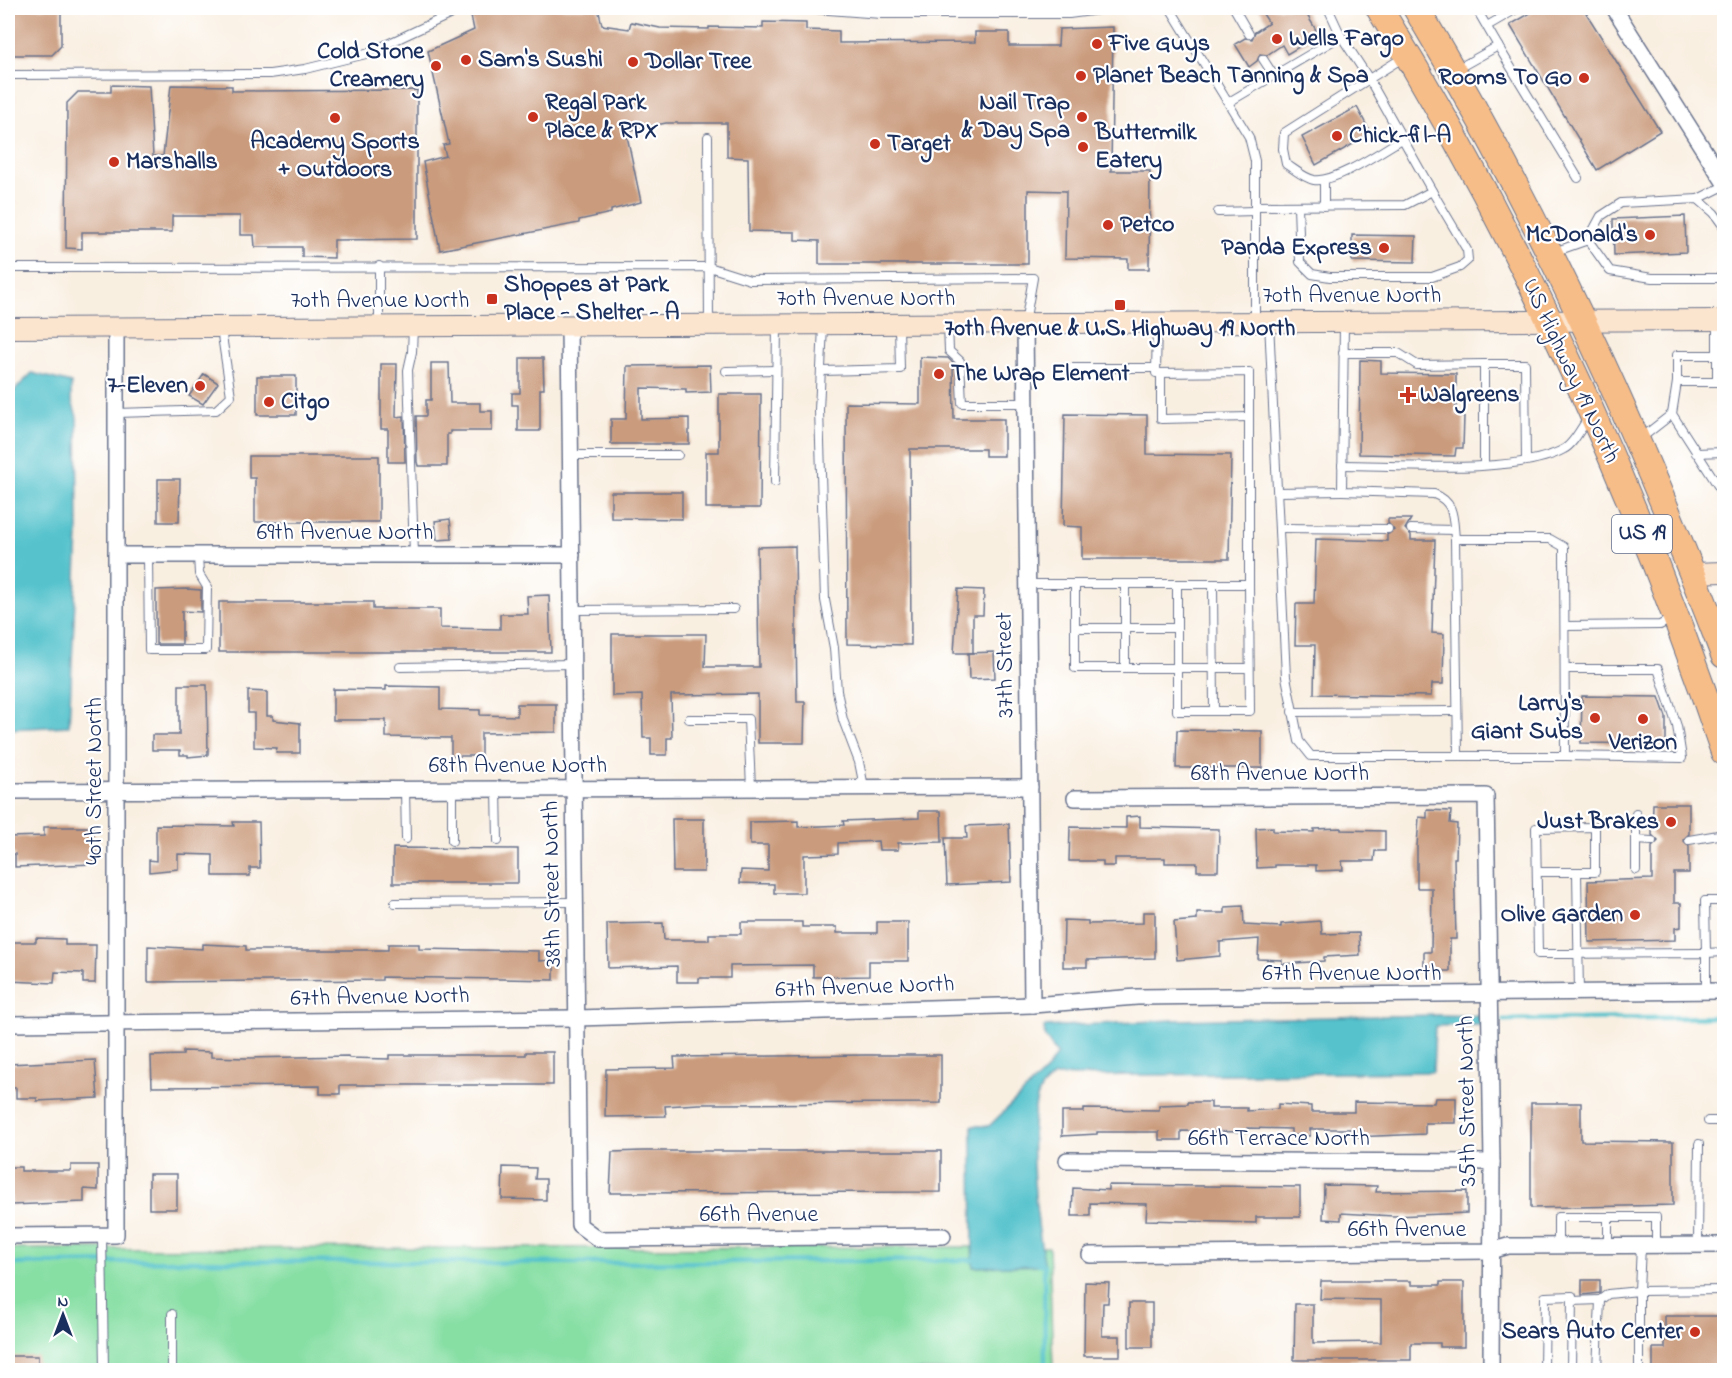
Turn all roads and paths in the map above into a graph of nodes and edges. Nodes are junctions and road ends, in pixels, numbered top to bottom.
1 (464, 8) edge
2 (802, 8) edge
3 (1113, 8) edge
4 (1170, 8) edge
5 (1234, 8) edge
6 (1328, 8) edge
7 (1379, 8) edge
8 (1416, 8) edge
9 (1476, 8) edge
10 (1518, 8) edge
11 (1614, 8) edge
12 (1487, 26) junction
13 (1249, 34) dead end
14 (1341, 36) junction
15 (1498, 46) junction
16 (1408, 54) junction
17 (1263, 59) dead end
18 (1453, 70) junction
19 (8, 75) edge
20 (1274, 76) junction
21 (1369, 79) junction
22 (1229, 102) junction
23 (708, 137) dead end
24 (1402, 139) junction
25 (1578, 178) dead end
26 (1324, 180) junction
27 (1725, 184) edge
28 (1432, 191) junction
29 (1698, 199) junction
30 (1298, 206) junction
31 (1324, 206) junction
32 (1255, 209) junction
33 (1218, 212) dead end
34 (1725, 227) edge
35 (1588, 240) junction
36 (1550, 253) junction
37 (379, 266) junction
38 (709, 267) junction
39 (8, 268) edge
40 (1724, 279) edge
41 (1722, 320) edge
42 (1548, 321) junction
43 (1583, 321) junction
44 (1262, 322) junction
45 (1344, 322) junction
46 (1157, 323) junction
47 (948, 324) junction
48 (1025, 324) junction
49 (777, 325) junction
50 (823, 325) junction
51 (899, 325) junction
52 (379, 326) junction
53 (413, 326) junction
54 (570, 326) junction
55 (709, 326) junction
56 (116, 327) junction
57 (221, 327) junction
58 (8, 328) edge
59 (1343, 353) junction
60 (1717, 355) junction
61 (1484, 364) junction
62 (1060, 368) dead end
63 (776, 370) junction
64 (1159, 370) junction
65 (726, 371) dead end
66 (822, 371) junction
67 (1677, 382) junction
68 (1026, 403) junction
69 (117, 413) junction
70 (1591, 414) junction
71 (1672, 414) junction
72 (1249, 417) junction
73 (1638, 440) junction
74 (1725, 452) edge
75 (1695, 453) junction
76 (571, 455) junction
77 (678, 455) dead end
78 (1526, 461) junction
79 (1342, 465) junction
80 (1484, 465) junction
81 (775, 482) dead end
82 (1342, 491) junction
83 (1278, 492) junction
84 (1725, 495) edge
85 (1280, 528) junction
86 (1388, 529) dead end
87 (1411, 529) dead end
88 (1454, 530) junction
89 (1455, 539) junction
90 (118, 555) junction
91 (148, 555) junction
92 (198, 555) junction
93 (414, 555) junction
94 (572, 555) junction
95 (1725, 572) edge
96 (1693, 573) junction
97 (1075, 584) junction
98 (1125, 584) junction
99 (1177, 584) junction
100 (1213, 584) junction
101 (1249, 584) junction
102 (1028, 585) junction
103 (734, 609) dead end
104 (573, 610) junction
105 (1676, 616) junction
106 (1566, 626) junction
107 (1075, 628) junction
108 (1125, 628) junction
109 (1177, 628) junction
110 (1725, 655) edge
111 (573, 664) junction
112 (400, 667) dead end
113 (1125, 668) junction
114 (1177, 668) junction
115 (1214, 668) junction
116 (1250, 668) junction
117 (1565, 669) junction
118 (1214, 711) junction
119 (1457, 711) junction
120 (1292, 712) junction
121 (689, 719) dead end
122 (1725, 752) edge
123 (1458, 756) junction
124 (1565, 756) junction
125 (864, 787) junction
126 (1030, 787) junction
127 (751, 788) junction
128 (405, 789) junction
129 (452, 789) junction
130 (496, 789) junction
131 (575, 789) junction
132 (8, 791) edge
133 (118, 791) junction
134 (1486, 796) joint
135 (1075, 798) dead end
136 (1636, 813) dead end
137 (1725, 834) edge
138 (406, 839) dead end
139 (1636, 840) junction
140 (1689, 840) dead end
141 (452, 841) dead end
142 (1652, 841) dead end
143 (498, 842) dead end
144 (1636, 870) dead end
145 (1577, 872) junction
146 (1537, 873) junction
147 (1725, 901) edge
148 (576, 902) junction
149 (395, 903) dead end
150 (1706, 952) junction
151 (1725, 952) edge
152 (1578, 954) junction
153 (1725, 991) edge
154 (1706, 992) junction
155 (1579, 994) junction
156 (1490, 996) junction
157 (1032, 1005) junction
158 (577, 1018) junction
159 (117, 1023) junction
160 (8, 1024) edge
161 (1708, 1121) dead end
162 (1725, 1121) edge
163 (1699, 1144) dead end
164 (1067, 1160) dead end
165 (1492, 1162) junction
166 (1608, 1217) junction
167 (579, 1225) joint
168 (109, 1235) junction
169 (8, 1236) edge
170 (943, 1236) dead end
171 (1608, 1245) junction
172 (1648, 1245) junction
173 (1698, 1245) junction
174 (1725, 1245) edge
175 (1558, 1246) junction
176 (1491, 1251) junction
177 (1090, 1255) dead end
178 (1725, 1290) edge
179 (1640, 1291) junction
180 (1600, 1300) junction
181 (1572, 1301) junction
182 (172, 1314) dead end
183 (104, 1371) edge
184 (172, 1371) edge
185 (1491, 1371) edge
186 (1544, 1371) edge
187 (1571, 1371) edge
188 (1597, 1371) edge
189 (1639, 1371) edge

1 - 19 lane
2 - 3 lane
4 - 22 lane
5 - 13 lane
6 - 14 lane
7 - 16 highway, US Highway 19 North / US 19
8 - 18 highway, US Highway 19 North / US 19
9 - 12 lane
10 - 12 lane
11 - 27 street
12 - 15 lane
14 - 20 lane
14 - 21 lane
15 - 18 lane
15 - 25 lane
16 - 21 lane
16 - 42 highway, US Highway 19 North / US 19
17 - 20 lane
18 - 36 highway, US Highway 19 North / US 19
20 - 22 lane
21 - 24 lane
21 - 26 lane
22 - 32 lane
23 - 38 lane
24 - 26 lane
24 - 28 lane
26 - 31 lane
27 - 29 lane
28 - 30 lane
28 - 31 lane
29 - 34 lane
29 - 35 lane
30 - 31 lane
30 - 32 lane
32 - 33 lane
32 - 44 lane
35 - 36 lane
35 - 40 lane
36 - 43 highway, US Highway 19 North / US 19
37 - 38 lane
37 - 39 lane
37 - 52 lane
38 - 48 lane
38 - 55 lane
40 - 41 lane
41 - 43 street, 70th Avenue North
41 - 60 lane
42 - 43 street, 70th Avenue North
42 - 45 street, 70th Avenue North
42 - 70 highway, US Highway 19 North / US 19
43 - 73 highway, US Highway 19 North / US 19
44 - 45 street, 70th Avenue North
44 - 46 street, 70th Avenue North
44 - 83 lane
45 - 59 lane
46 - 48 street, 70th Avenue North
46 - 64 lane
47 - 48 street, 70th Avenue North
47 - 51 street, 70th Avenue North
47 - 68 lane
48 - 68 street, 37th Street
49 - 50 street, 70th Avenue North
49 - 55 street, 70th Avenue North
49 - 63 lane
50 - 51 street, 70th Avenue North
50 - 66 lane
51 - 66 lane
52 - 53 street, 70th Avenue North
52 - 57 street, 70th Avenue North
53 - 54 street, 70th Avenue North
53 - 93 lane
54 - 55 street, 70th Avenue North
54 - 76 street, 38th Street North
56 - 57 street, 70th Avenue North
56 - 58 street, 70th Avenue North
56 - 69 street, 40th Street North
57 - 69 lane
59 - 61 lane
59 - 79 lane
60 - 67 lane
60 - 67 lane
61 - 78 lane
61 - 80 lane
62 - 64 lane
63 - 65 lane
63 - 81 lane
64 - 72 lane
64 - 72 lane
66 - 125 lane
67 - 71 lane
68 - 102 street, 37th Street
69 - 90 street, 40th Street North
70 - 78 lane
70 - 105 highway, US Highway 19 North / US 19
71 - 73 lane
71 - 75 lane
72 - 101 lane
73 - 96 highway, US Highway 19 North / US 19
74 - 75 lane
75 - 84 lane
76 - 77 lane
76 - 94 street, 38th Street North
78 - 80 lane
79 - 80 lane
79 - 82 lane
82 - 83 lane
82 - 88 lane
83 - 85 lane
85 - 86 lane
85 - 120 lane
87 - 88 lane
88 - 89 lane
89 - 106 lane
89 - 119 lane
90 - 91 street, 69th Avenue North
90 - 133 street, 40th Street North
91 - 92 street, 69th Avenue North
91 - 92 lane
92 - 93 street, 69th Avenue North
93 - 94 street, 69th Avenue North
94 - 104 street, 38th Street North
95 - 96 street
96 - 110 highway, US Highway 19 North / US 19
97 - 98 lane
97 - 102 lane
97 - 107 lane
98 - 99 lane
98 - 108 lane
99 - 100 lane
99 - 109 lane
100 - 101 lane
100 - 115 lane
101 - 116 lane
102 - 126 street, 37th Street
103 - 104 lane
104 - 111 street, 38th Street North
105 - 106 lane
105 - 122 highway, US Highway 19 North / US 19
106 - 117 lane
107 - 108 lane
107 - 113 lane
108 - 109 lane
108 - 113 lane
109 - 114 lane
111 - 112 lane
111 - 131 street, 38th Street North
113 - 114 lane
114 - 115 lane
114 - 118 lane
115 - 116 lane
115 - 118 lane
116 - 118 lane
117 - 124 lane
117 - 124 lane
119 - 120 lane
119 - 123 lane
120 - 123 lane
121 - 127 lane
123 - 124 lane
125 - 126 street, 68th Avenue North
125 - 127 street, 68th Avenue North
126 - 157 street, 37th Street
127 - 131 street, 68th Avenue North
128 - 129 street, 68th Avenue North
128 - 133 street, 68th Avenue North
128 - 138 lane
129 - 130 street, 68th Avenue North
129 - 141 lane
130 - 131 street, 68th Avenue North
130 - 143 lane
131 - 148 street, 38th Street North
132 - 133 street, 68th Avenue North
133 - 159 street, 40th Street North
134 - 135 street, 68th Avenue North
134 - 156 street, 35th Street North
136 - 139 lane
137 - 140 lane
139 - 142 lane
139 - 144 lane
145 - 146 lane
145 - 146 lane
145 - 152 lane
146 - 152 lane
147 - 150 lane
148 - 149 lane
148 - 158 street, 38th Street North
150 - 151 lane
150 - 152 lane
150 - 154 lane
152 - 155 lane
153 - 154 street, 67th Avenue North
154 - 155 street, 67th Avenue North
155 - 156 street, 67th Avenue North
156 - 157 street, 67th Avenue North
156 - 165 street, 35th Street North
157 - 158 street, 67th Avenue North
158 - 159 street, 67th Avenue North
158 - 167 street, 38th Street North
159 - 160 street, 67th Avenue North
159 - 168 street, 40th Street North
161 - 162 lane
163 - 173 lane
164 - 165 street, 66th Terrace North
165 - 176 street, 35th Street North
166 - 171 lane
166 - 172 lane
166 - 175 lane
167 - 170 street, 66th Avenue
168 - 169 street
168 - 183 lane
171 - 172 street, 66th Avenue
171 - 175 street, 66th Avenue
172 - 173 street, 66th Avenue
172 - 179 lane
173 - 174 street, 66th Avenue
175 - 176 street, 66th Avenue
176 - 177 street, 66th Avenue
176 - 185 street, 35th Street North
178 - 179 lane
179 - 180 lane
179 - 189 lane
180 - 181 lane
180 - 188 lane
181 - 186 lane
181 - 187 lane
182 - 184 lane

